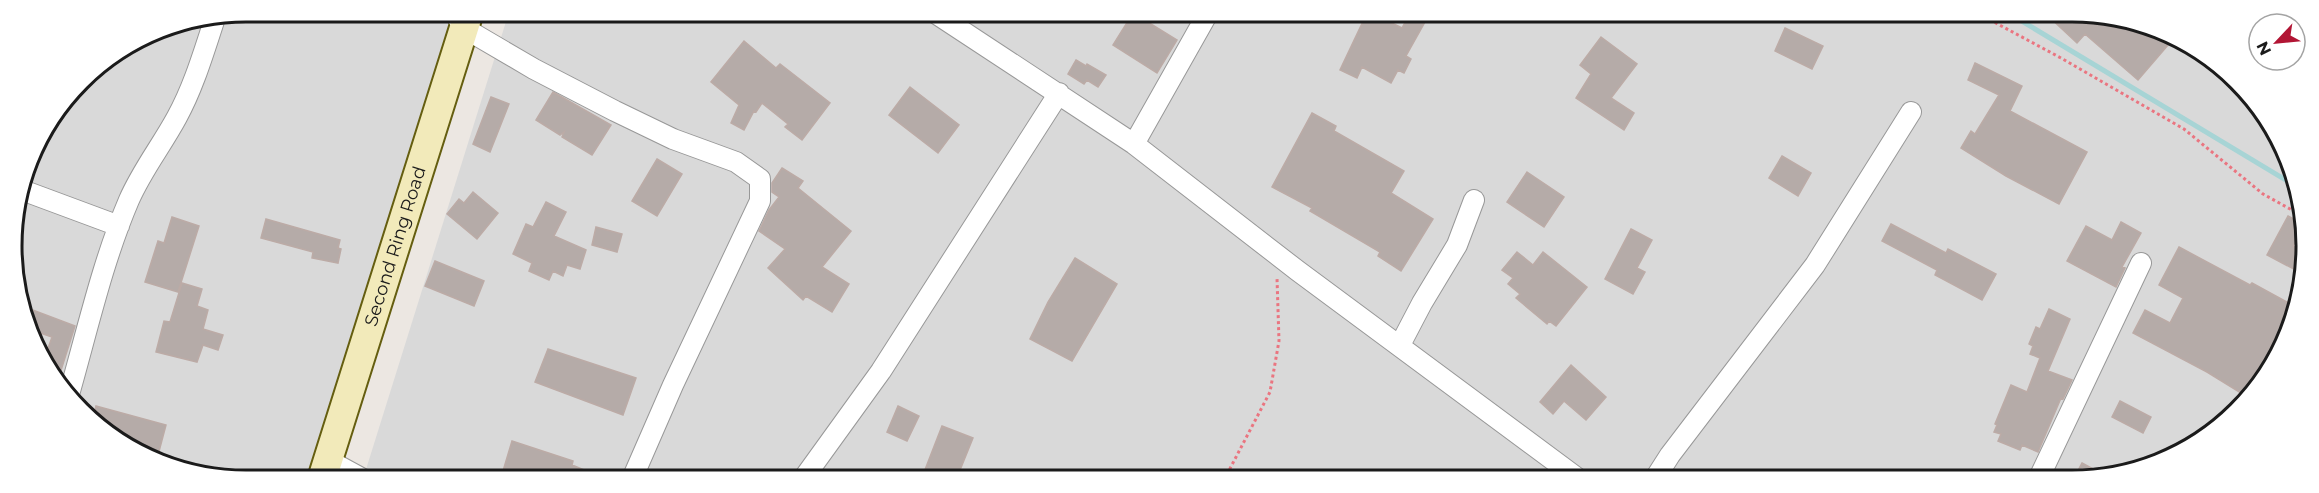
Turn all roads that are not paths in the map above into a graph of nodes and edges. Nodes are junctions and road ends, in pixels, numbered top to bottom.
1 (461, 22) edge
2 (470, 22) edge
3 (949, 22) edge
4 (1203, 22) edge
5 (213, 25) edge
6 (1059, 93) junction
7 (1911, 112) dead end
8 (1134, 144) junction
9 (29, 193) edge
10 (1474, 200) dead end
11 (119, 226) junction
12 (2141, 263) dead end
13 (1400, 345) junction
14 (71, 386) edge
15 (325, 470) edge
16 (636, 470) edge
17 (810, 470) edge
18 (1567, 470) edge
19 (1660, 470) edge
20 (2043, 470) edge

1 - 15 street, Second Ring Road
2 - 16 street
3 - 6 street
4 - 8 street
5 - 11 street
6 - 8 street
6 - 17 street
7 - 19 street
8 - 13 street
9 - 11 street
10 - 13 street
11 - 14 street
12 - 20 street
13 - 18 street

